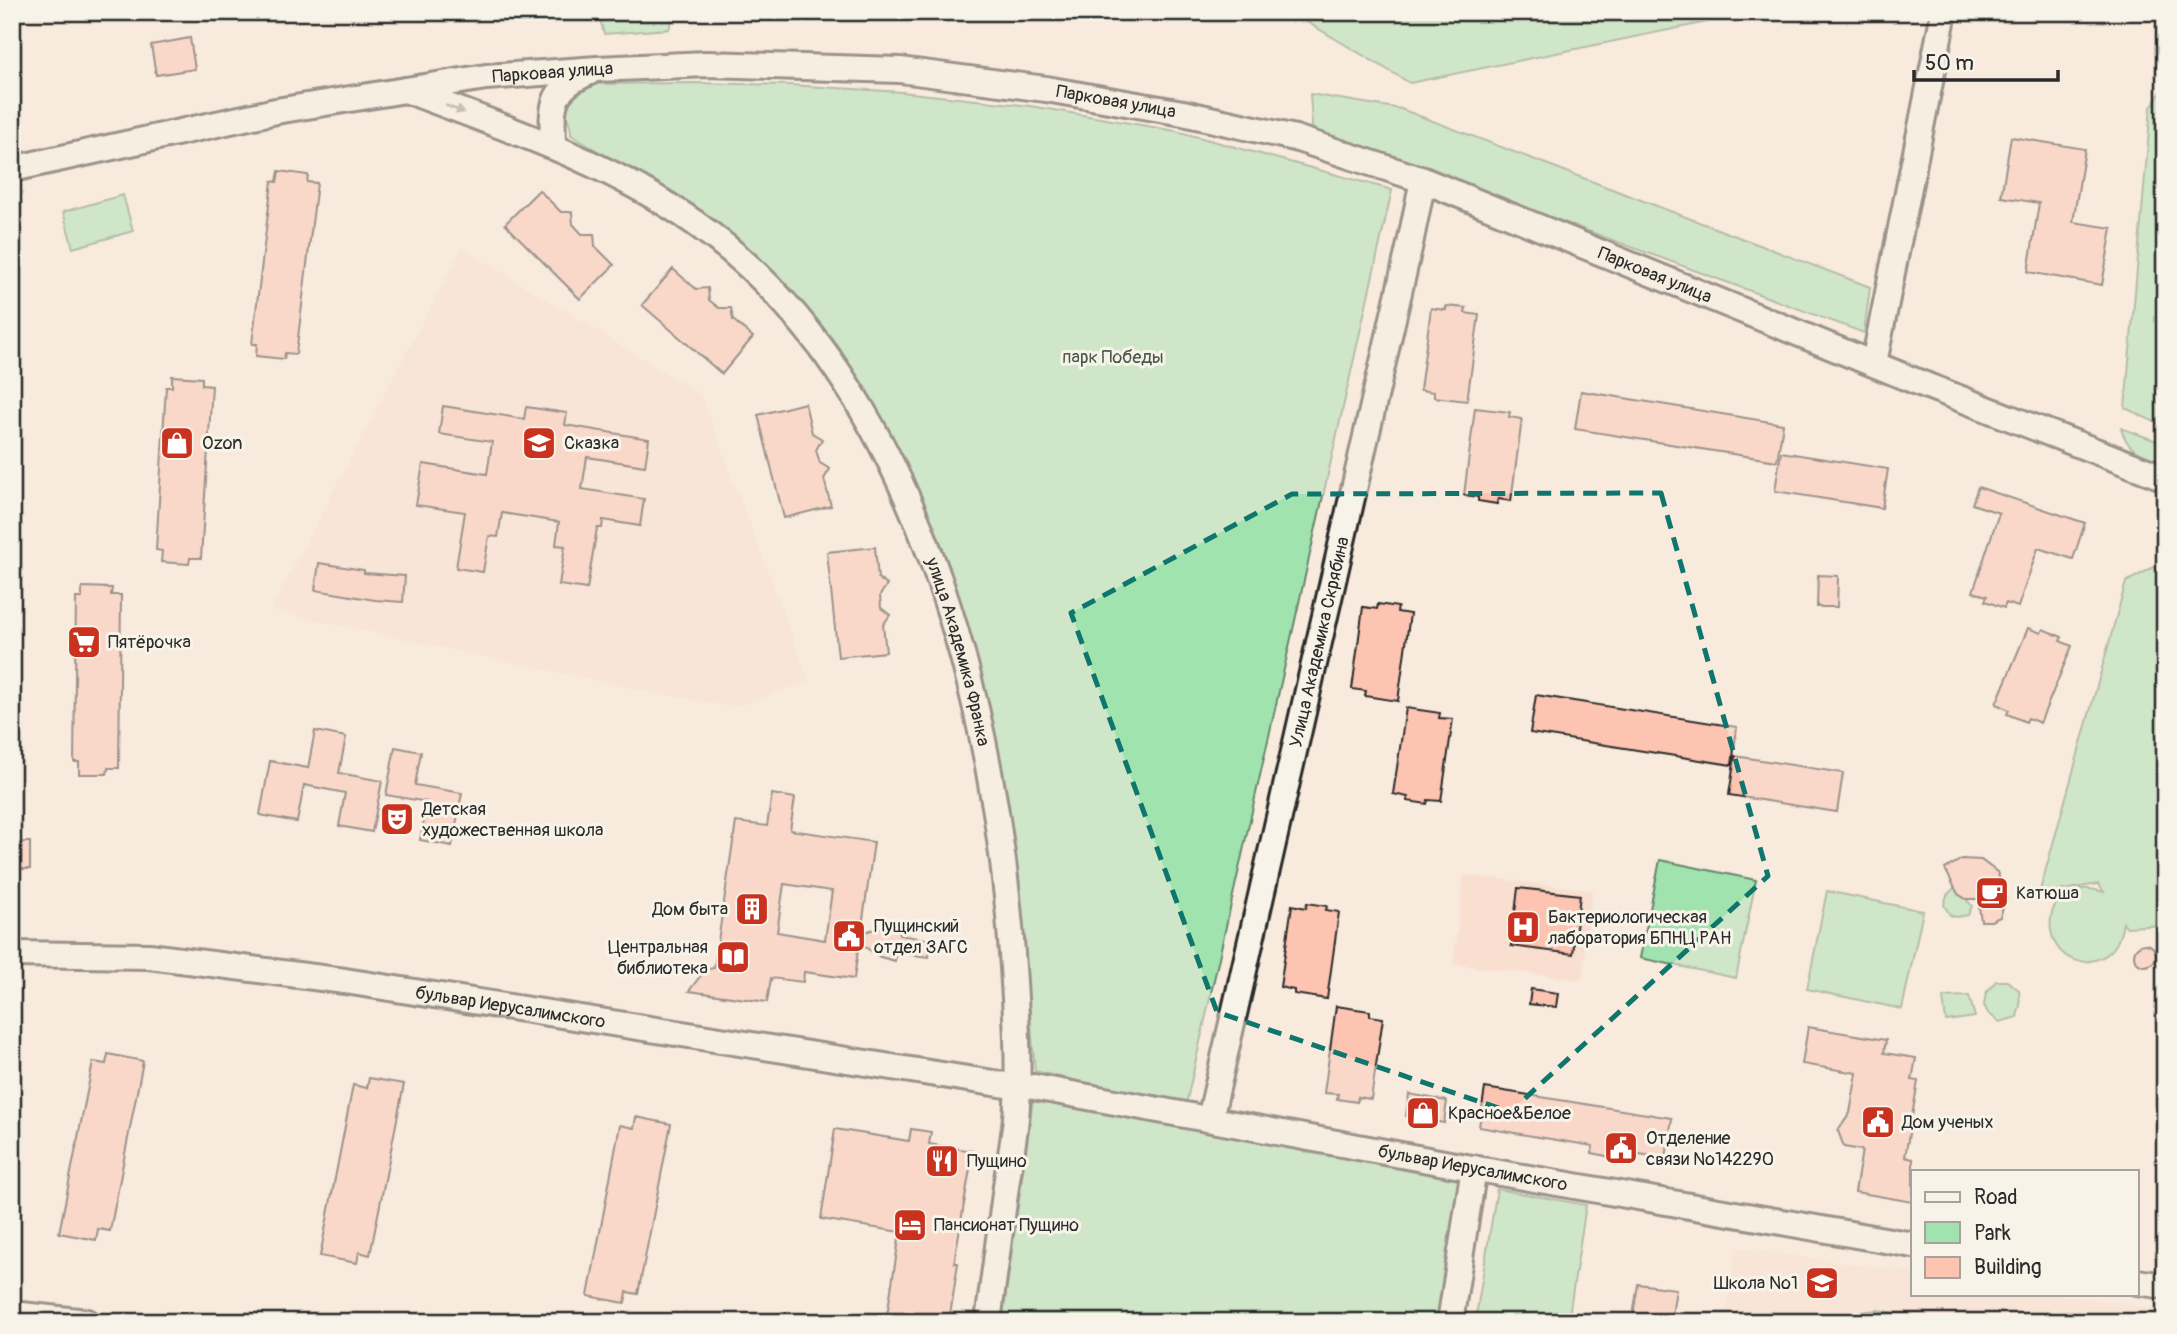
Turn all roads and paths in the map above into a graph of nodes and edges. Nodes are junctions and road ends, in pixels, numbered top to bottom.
1 (1944, 12) edge
2 (597, 69) junction
3 (405, 89) junction
4 (553, 145) junction
5 (12, 169) edge
6 (1423, 180) junction
7 (1874, 363) junction
8 (2165, 478) edge
9 (12, 954) edge
10 (1006, 1085) dead end
11 (1034, 1087) dead end
12 (1213, 1106) dead end
13 (1474, 1168) junction
14 (1911, 1245) edge
15 (2138, 1282) edge
16 (2165, 1286) edge
17 (12, 1314) edge
18 (86, 1322) edge
19 (988, 1322) edge
20 (1450, 1322) edge

1 - 7 street
2 - 3 street, Парковая улица
2 - 4 street
2 - 6 street, Парковая улица
3 -> 4 street, улица Академика Франка
3 - 5 street, Парковая улица
4 - 19 street, улица Академика Франка
6 - 7 street, Парковая улица
6 - 12 street, Улица Академика Скрябина
7 - 8 street, Парковая улица
9 - 10 street, бульвар Иерусалимского
11 - 13 street, бульвар Иерусалимского
13 - 14 street, бульвар Иерусалимского
13 - 20 street
15 - 16 street
17 - 18 street

